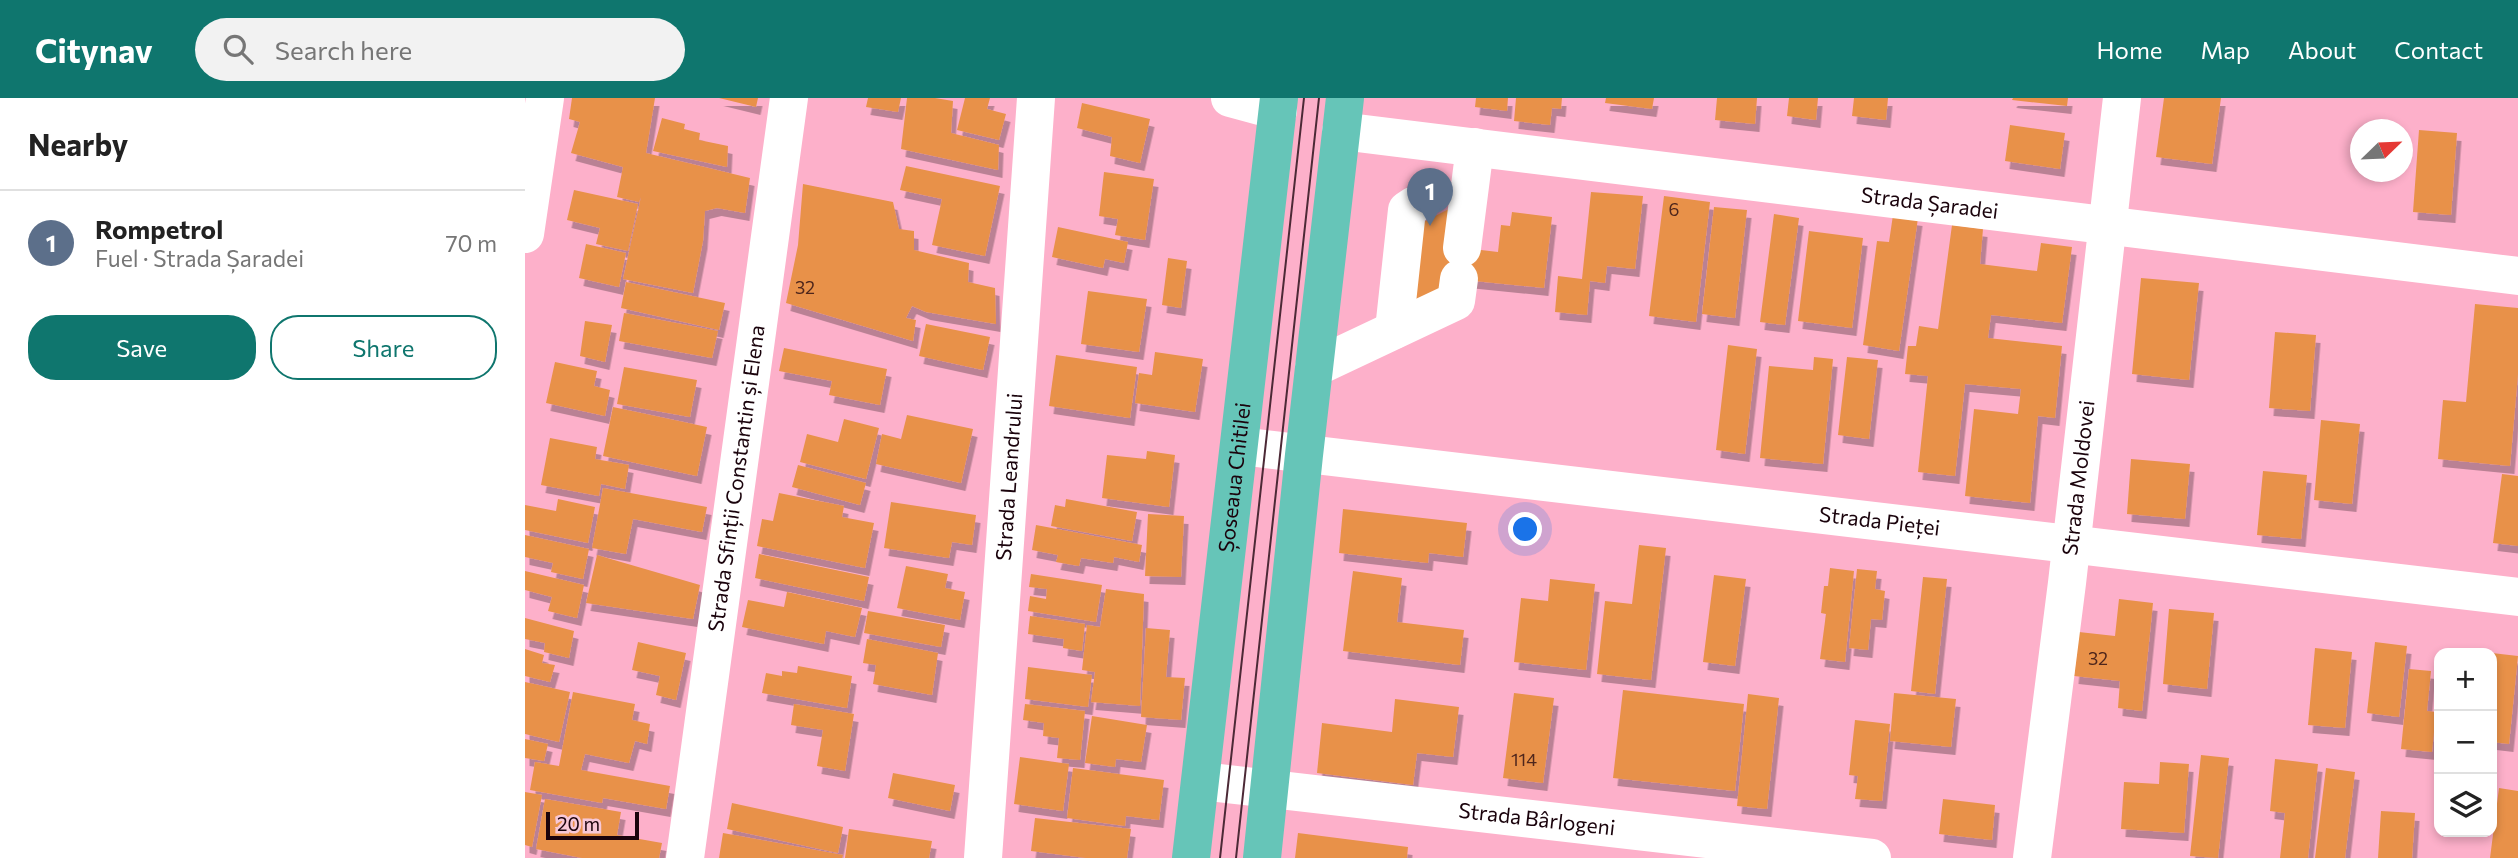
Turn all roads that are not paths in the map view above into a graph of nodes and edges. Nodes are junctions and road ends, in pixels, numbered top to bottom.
1 (545, 98) edge
2 (789, 98) edge
3 (1036, 98) edge
4 (1230, 98) edge
5 (2122, 98) edge
6 (1279, 104) edge
7 (1343, 115) edge
8 (1465, 170) junction
9 (1413, 206) dead end
10 (2107, 225) junction
11 (525, 234) edge
12 (2518, 276) edge
13 (1394, 330) junction
14 (1314, 368) junction
15 (1240, 446) junction
16 (1304, 455) junction
17 (2071, 545) junction
18 (2518, 597) edge
19 (1201, 782) junction
20 (1269, 789) junction
21 (685, 858) edge
22 (983, 858) edge
23 (1191, 858) edge
24 (1262, 858) edge
25 (1872, 858) edge
26 (2032, 858) edge

1 - 11 street
2 - 21 street, Strada Sfinții Constantin și Elena
3 - 22 street, Strada Leandrului
4 - 6 street
5 - 10 street, Strada Moldovei
6 - 15 main road, Șoseaua Chitilei
7 - 8 street, Strada Șaradei
7 - 14 main road
8 - 10 street, Strada Șaradei
8 - 13 street
9 - 13 street
10 - 12 street, Strada Șaradei
10 - 17 street, Strada Moldovei
13 - 14 street
14 - 16 main road
15 - 16 street, Strada Pieței
15 - 19 main road, Șoseaua Chitilei
16 - 17 street, Strada Pieței
16 - 20 main road
17 - 18 street, Strada Pieței
17 - 26 street, Strada Moldovei
19 - 20 street, Strada Bârlogeni
19 - 23 main road, Șoseaua Chitilei
20 - 24 main road
20 - 25 street, Strada Bârlogeni

